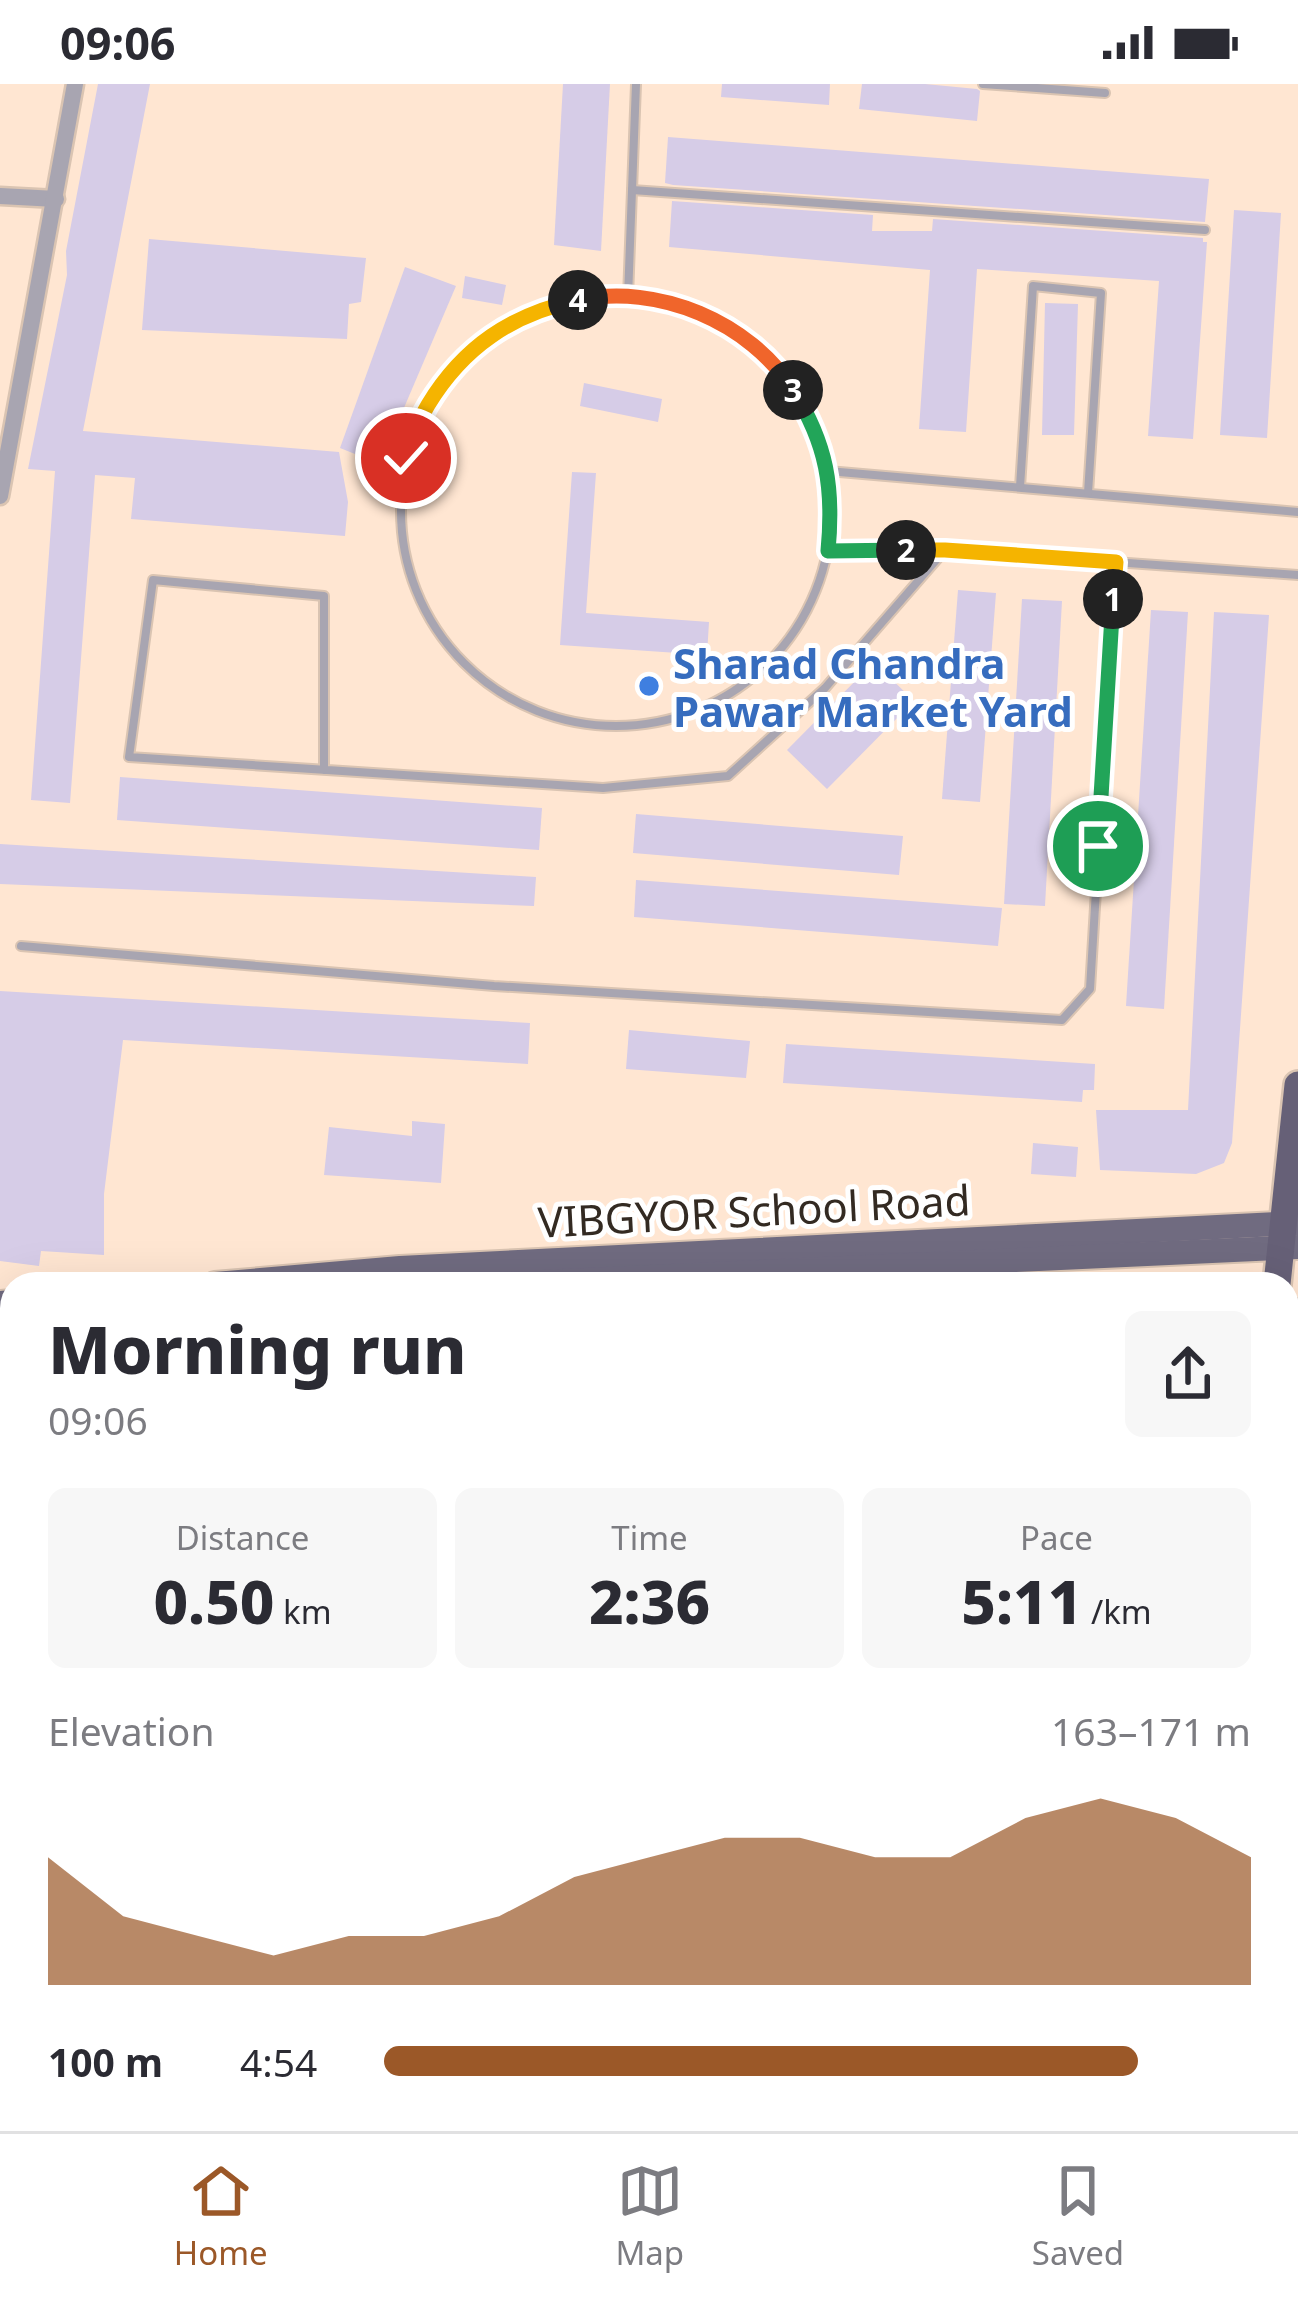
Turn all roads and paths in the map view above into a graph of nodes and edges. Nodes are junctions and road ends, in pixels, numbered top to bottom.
1 (75, 84) edge
2 (636, 84) edge
3 (983, 84) edge
4 (1105, 93) dead end
5 (632, 190) junction
6 (0, 196) edge
7 (56, 199) junction
8 (1205, 230) dead end
9 (628, 297) junction
10 (828, 470) junction
11 (1020, 487) junction
12 (1088, 493) junction
13 (0, 496) edge
14 (1298, 512) edge
15 (945, 550) junction
16 (828, 551) junction
17 (1116, 562) junction
18 (1298, 574) edge
19 (324, 770) junction
20 (21, 946) dead end
21 (1298, 1085) edge
22 (1291, 1235) edge
23 (354, 1272) edge
24 (693, 1272) edge
25 (1280, 1272) edge

1 - 7 street
2 - 5 lane
3 - 4 lane
5 - 8 lane
5 - 9 lane
6 - 7 street
7 - 13 street
9 - 10 lane
9 - 16 lane
10 - 11 lane
10 - 16 lane
11 - 12 lane
11 - 12 lane
12 - 14 lane
15 - 16 lane
15 - 17 lane
15 - 19 lane
17 - 18 lane
17 - 20 lane
19 - 19 lane
21 - 22 highway
22 - 23 main road, VIBGYOR School Road
22 - 24 main road, VIBGYOR School Road
22 - 25 highway

